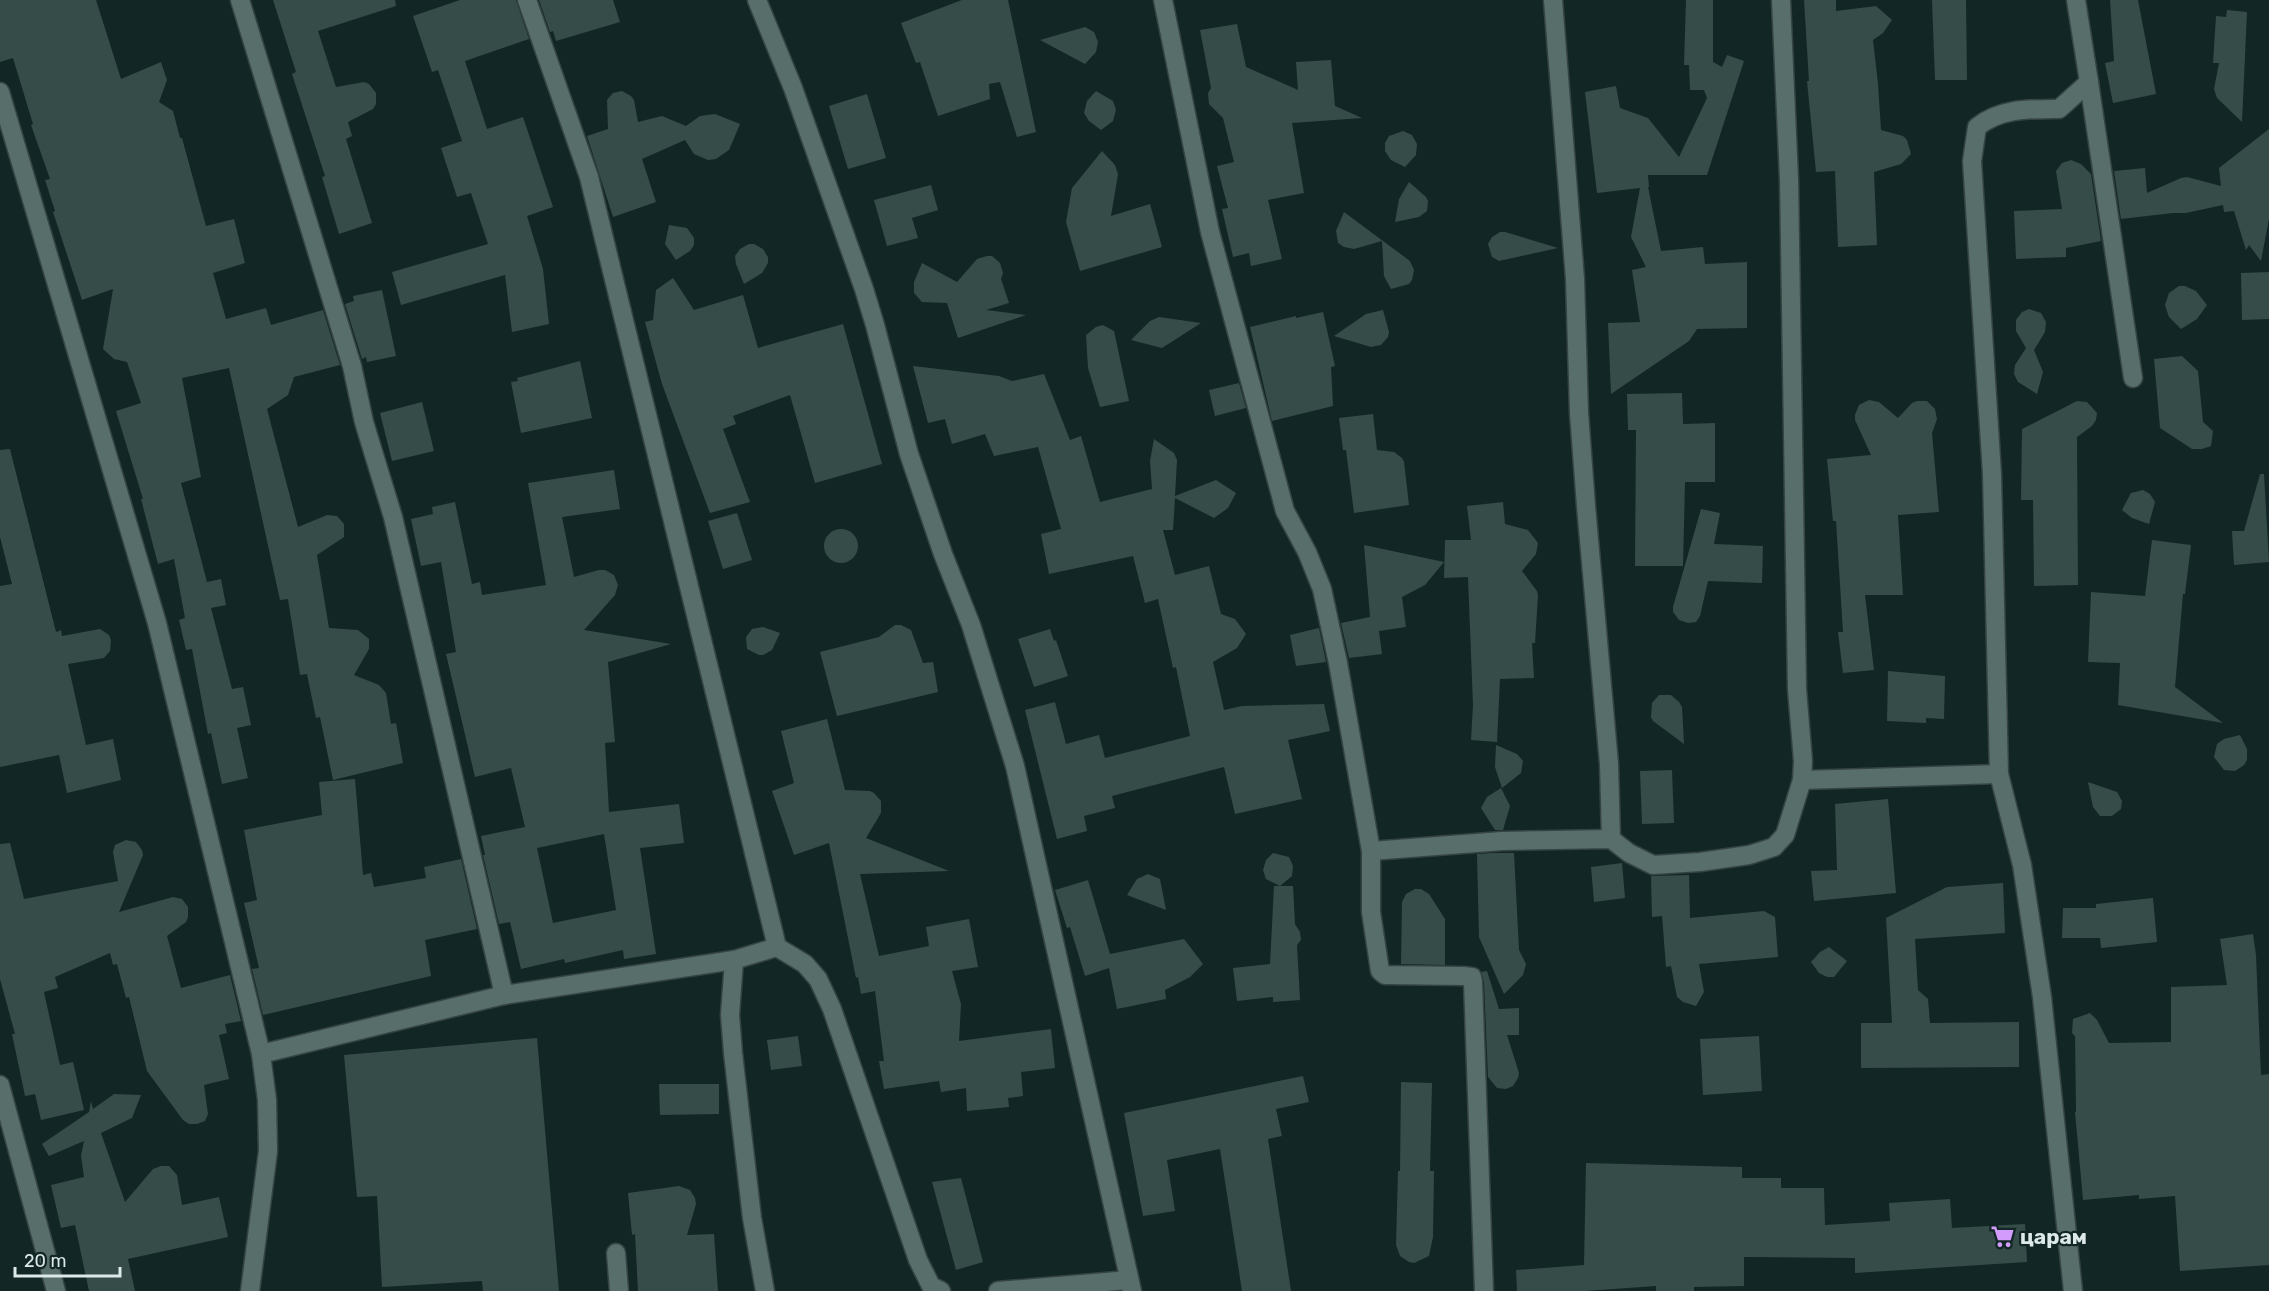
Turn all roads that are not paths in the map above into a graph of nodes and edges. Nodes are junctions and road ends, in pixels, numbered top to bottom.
1 (240, 0) edge
2 (527, 0) edge
3 (757, 0) edge
4 (1163, 0) edge
5 (1553, 0) edge
6 (1781, 0) edge
7 (2076, 0) edge
8 (2089, 82) junction
9 (0, 92) edge
10 (2133, 378) dead end
11 (1999, 774) junction
12 (1802, 780) junction
13 (1611, 839) junction
14 (1371, 851) junction
15 (777, 947) junction
16 (734, 960) junction
17 (504, 995) junction
18 (261, 1054) junction
19 (0, 1085) edge
20 (616, 1253) dead end
21 (1131, 1285) edge
22 (56, 1291) edge
23 (250, 1291) edge
24 (619, 1291) edge
25 (765, 1291) edge
26 (941, 1291) edge
27 (998, 1291) edge
28 (1484, 1291) edge
29 (2073, 1291) edge

1 - 17 street
2 - 15 street
3 - 21 street
4 - 14 street
5 - 13 street
6 - 12 street
7 - 8 street
8 - 10 street
8 - 11 street
9 - 18 street
11 - 12 street
11 - 29 street
12 - 13 street
13 - 14 street
14 - 28 street
15 - 16 street
15 - 26 street
16 - 17 street
16 - 25 street
17 - 18 street
18 - 23 street
19 - 22 street
20 - 24 street
21 - 27 street

